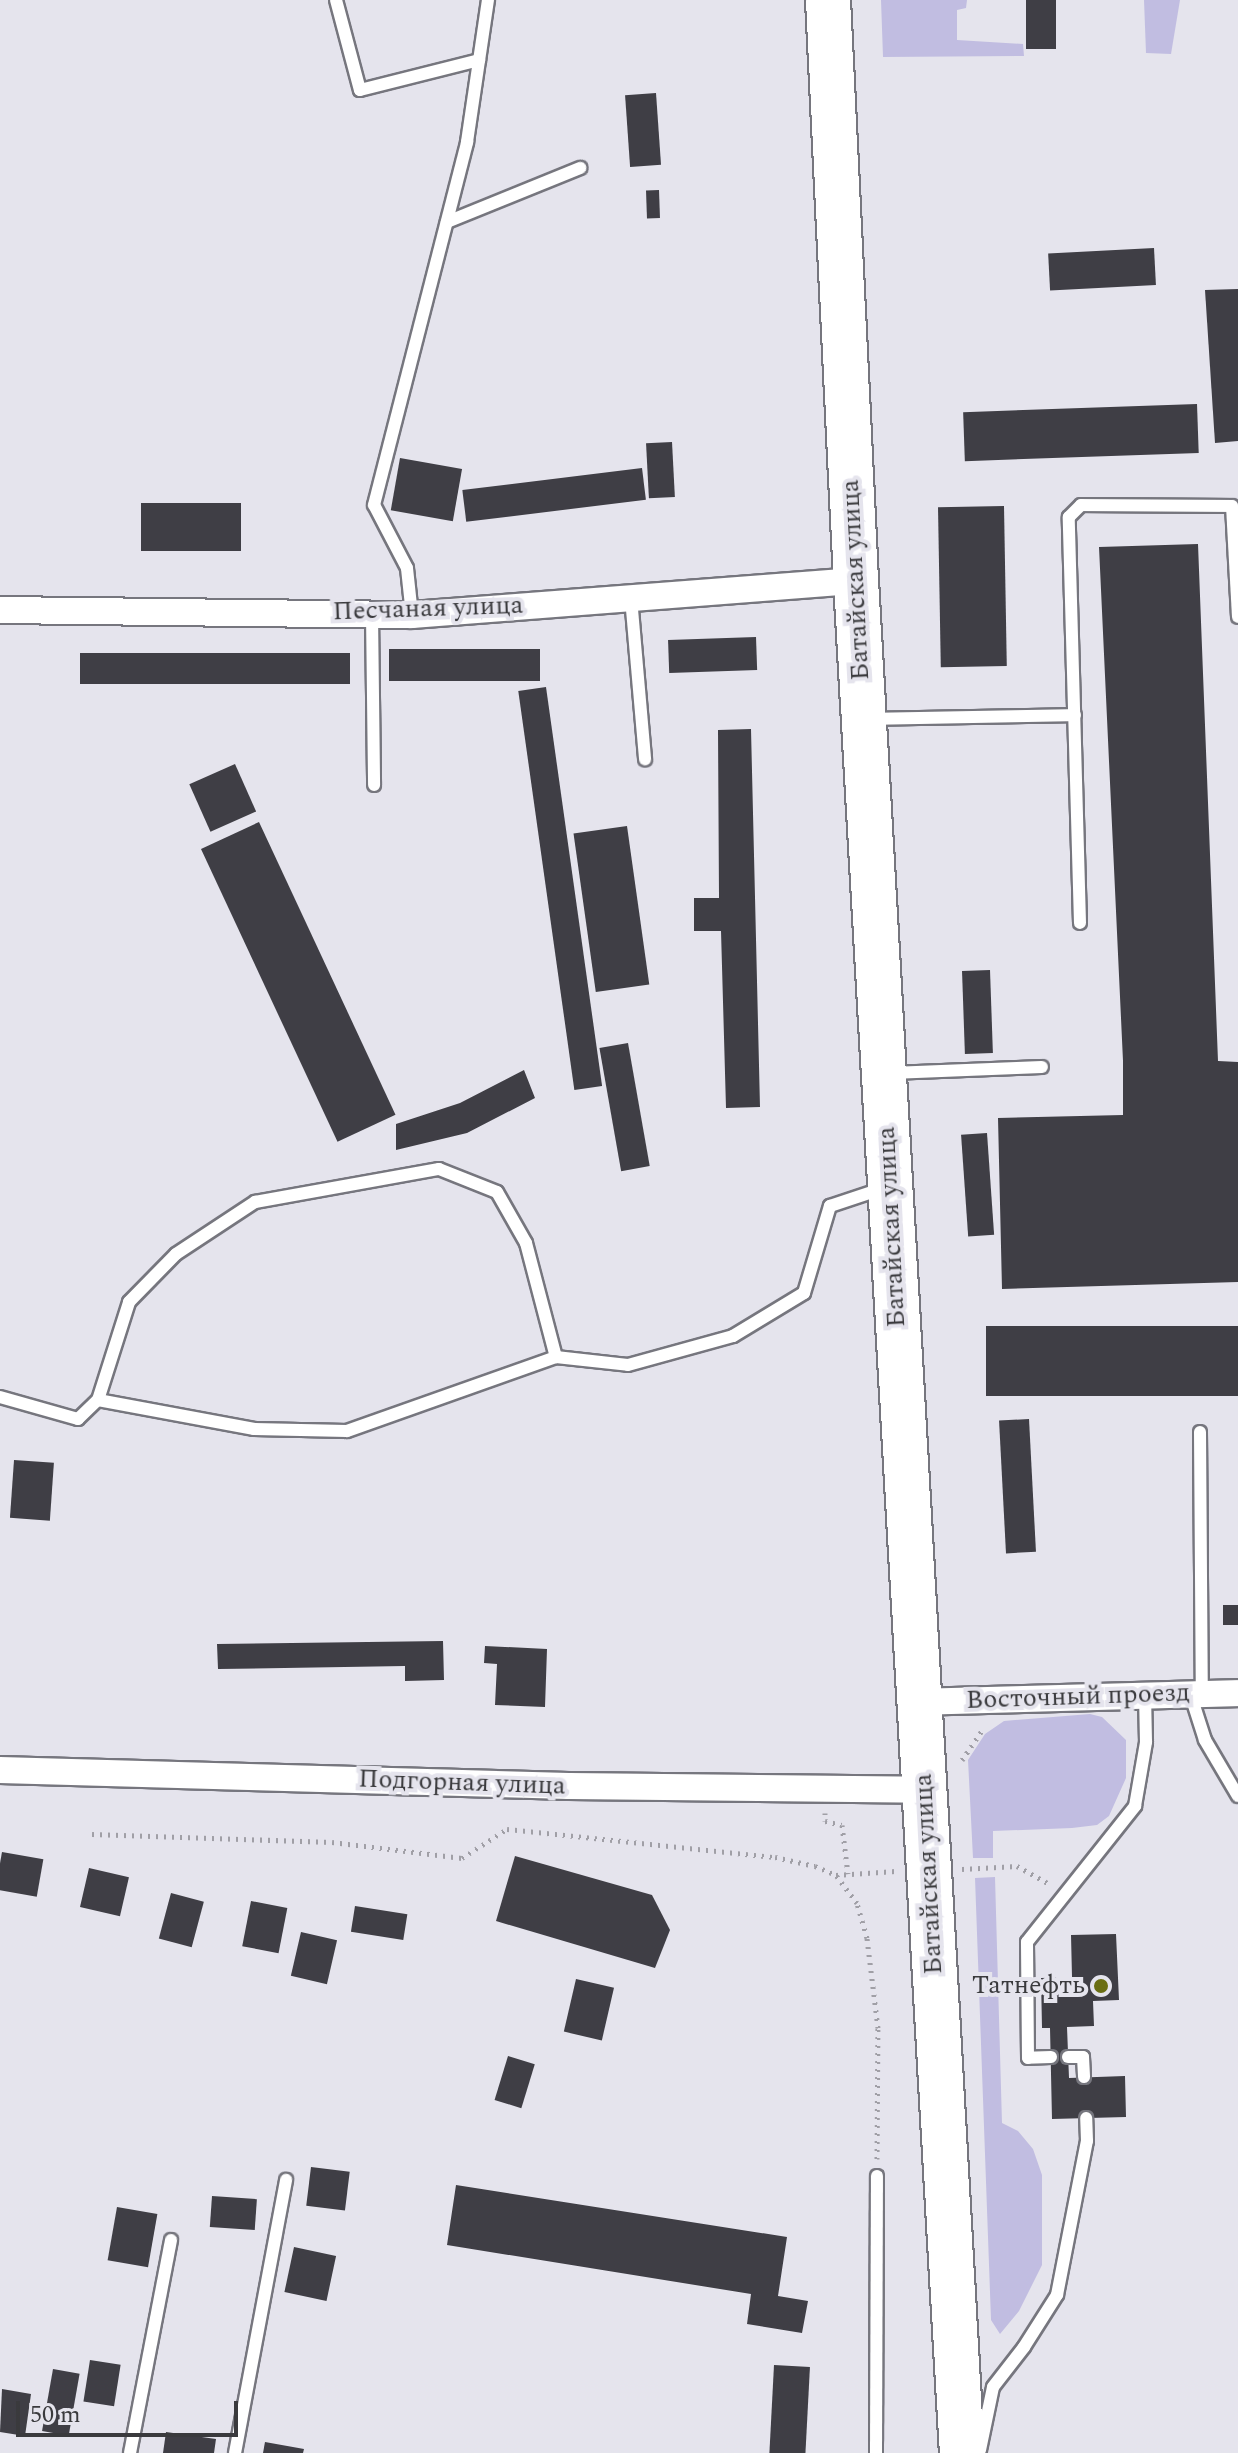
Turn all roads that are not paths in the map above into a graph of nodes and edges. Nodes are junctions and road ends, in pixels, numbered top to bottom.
1 (336, 0) edge
2 (488, 0) edge
3 (828, 0) edge
4 (479, 60) junction
5 (580, 168) dead end
6 (447, 222) junction
7 (856, 581) junction
8 (631, 598) junction
9 (0, 610) edge
10 (372, 614) junction
11 (412, 615) junction
12 (1238, 617) edge
13 (1075, 715) junction
14 (863, 719) junction
15 (645, 759) dead end
16 (374, 785) dead end
17 (1080, 923) dead end
18 (1042, 1067) dead end
19 (883, 1073) junction
20 (891, 1186) junction
21 (556, 1357) junction
22 (0, 1397) edge
23 (98, 1400) junction
24 (1200, 1432) dead end
25 (1196, 1693) junction
26 (1238, 1693) edge
27 (1145, 1694) junction
28 (919, 1702) junction
29 (0, 1770) edge
30 (943, 1782) junction
31 (1238, 1796) edge
32 (1051, 2057) dead end
33 (1068, 2057) dead end
34 (1084, 2077) dead end
35 (1086, 2118) dead end
36 (877, 2176) dead end
37 (286, 2180) dead end
38 (171, 2240) dead end
39 (130, 2453) edge
40 (235, 2453) edge
41 (876, 2453) edge
42 (962, 2453) edge
43 (979, 2453) edge

1 - 4 lane
2 - 4 lane
3 - 7 highway, Батайская улица
4 - 6 lane
5 - 6 lane
6 - 11 lane
7 - 8 street, Песчаная улица
7 - 14 highway, Батайская улица
8 - 11 street, Песчаная улица
8 - 15 lane
9 - 10 street, Песчаная улица
10 - 11 street, Песчаная улица
10 - 16 lane
12 - 13 lane
13 - 14 lane
13 - 17 lane
14 - 19 highway, Батайская улица
18 - 19 lane
19 - 20 highway, Батайская улица
20 - 21 lane
20 - 28 highway, Батайская улица
21 - 23 lane
21 - 23 lane
22 - 23 lane
24 - 25 lane
25 - 26 street, Восточный проезд
25 - 27 street, Восточный проезд
25 - 31 lane
27 - 28 street, Восточный проезд
27 - 32 lane
28 - 30 highway, Батайская улица
29 - 30 street, Подгорная улица
30 - 42 highway, Батайская улица
33 - 34 lane
35 - 43 lane
36 - 41 lane
37 - 40 lane
38 - 39 lane

